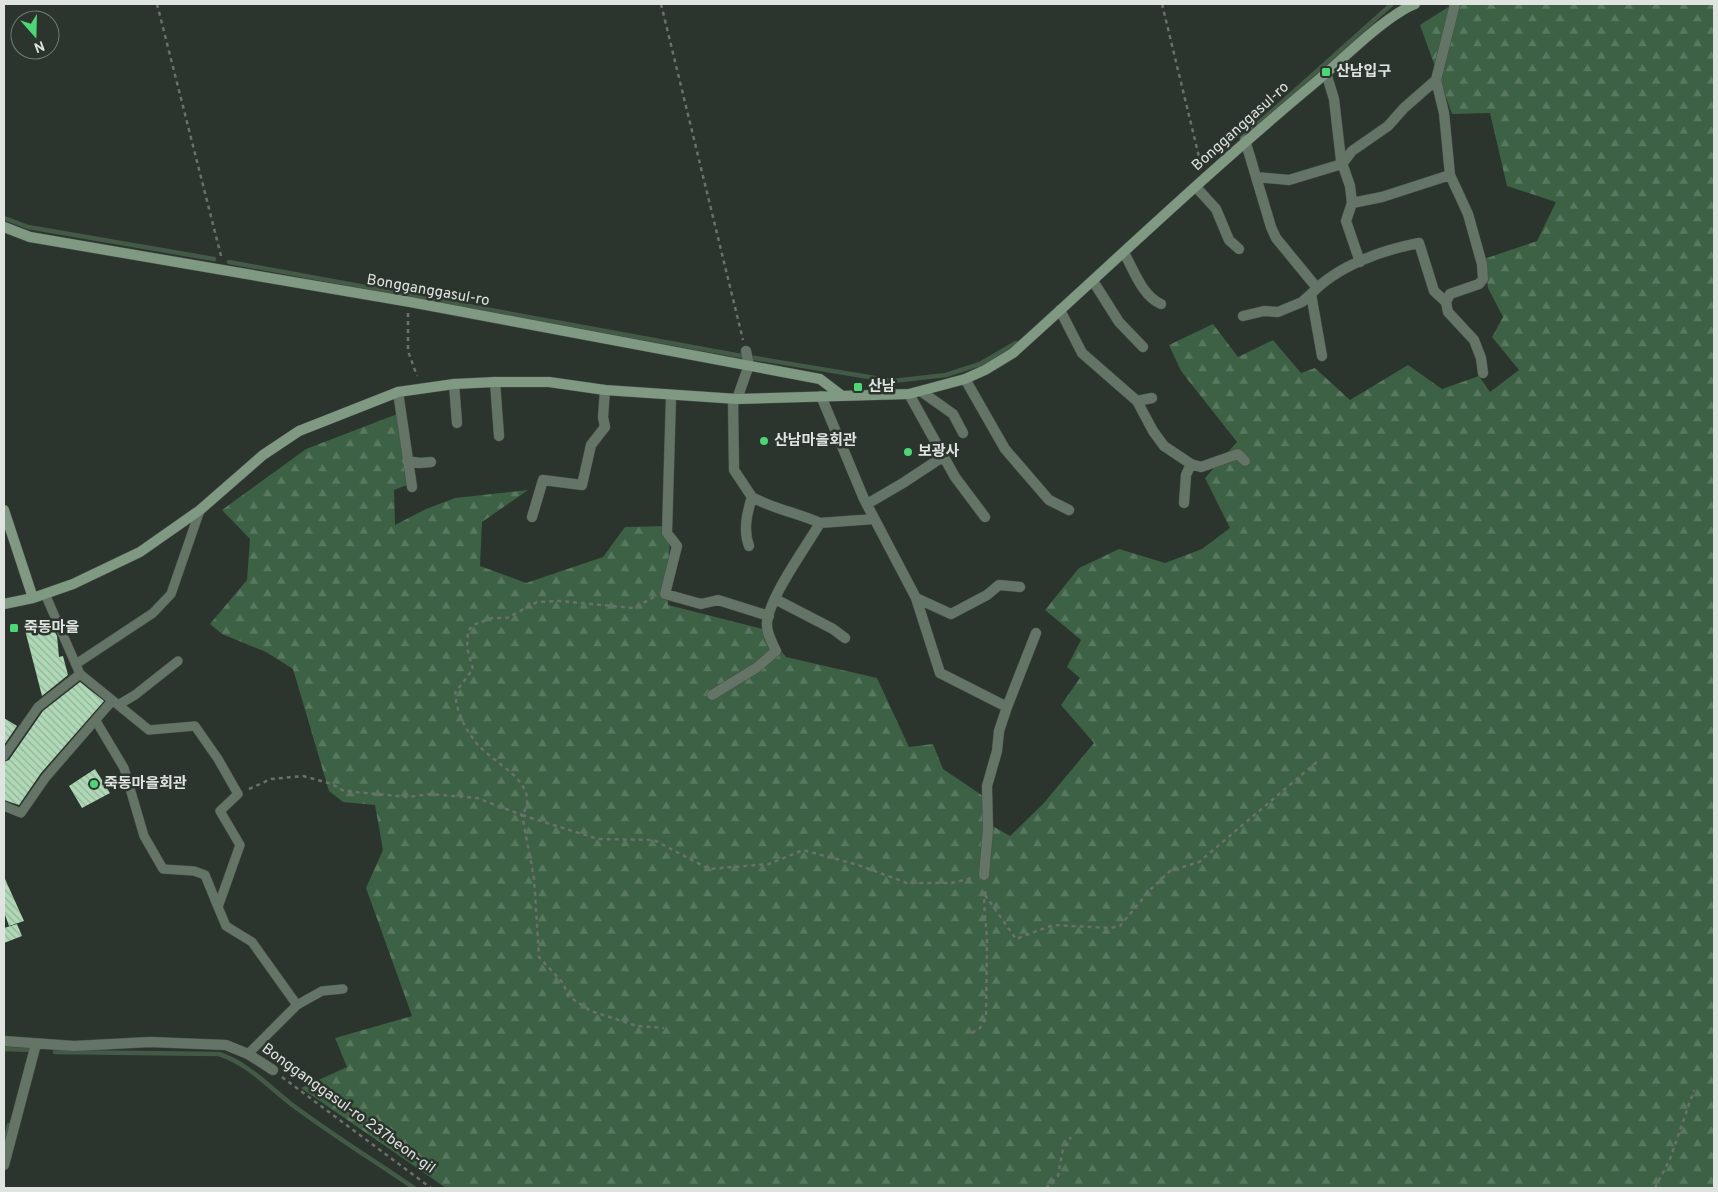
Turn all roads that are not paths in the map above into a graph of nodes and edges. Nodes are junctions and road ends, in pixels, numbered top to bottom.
1 (1415, 4) edge
2 (1455, 4) edge
3 (1326, 73) junction
4 (1436, 80) junction
5 (1245, 140) junction
6 (1342, 164) junction
7 (1450, 175) junction
8 (1256, 177) junction
9 (1196, 188) junction
10 (1352, 203) junction
11 (4, 227) edge
12 (1239, 249) dead end
13 (1124, 253) junction
14 (1360, 262) junction
15 (1093, 281) junction
16 (1314, 291) junction
17 (1446, 302) junction
18 (1161, 304) dead end
19 (1060, 310) junction
20 (1243, 316) dead end
21 (1143, 347) dead end
22 (1322, 356) dead end
23 (748, 359) junction
24 (1482, 373) dead end
25 (965, 379) junction
26 (495, 382) junction
27 (454, 384) junction
28 (605, 390) junction
29 (398, 392) junction
30 (922, 392) junction
31 (909, 394) junction
32 (842, 395) junction
33 (671, 396) junction
34 (821, 396) junction
35 (1152, 398) dead end
36 (735, 399) junction
37 (1137, 401) junction
38 (457, 423) dead end
39 (963, 432) dead end
40 (499, 436) dead end
41 (944, 456) junction
42 (1245, 460) dead end
43 (407, 461) junction
44 (431, 462) dead end
45 (1191, 464) junction
46 (412, 487) dead end
47 (752, 498) junction
48 (1184, 503) dead end
49 (866, 504) junction
50 (4, 510) edge
51 (200, 510) junction
52 (1070, 510) dead end
53 (532, 517) dead end
54 (985, 517) dead end
55 (874, 519) junction
56 (820, 523) junction
57 (749, 546) dead end
58 (1020, 587) dead end
59 (45, 594) junction
60 (33, 598) junction
61 (916, 598) junction
62 (775, 599) junction
63 (4, 604) edge
64 (768, 619) junction
65 (1036, 633) dead end
66 (845, 638) dead end
67 (178, 661) dead end
68 (76, 664) junction
69 (80, 674) junction
70 (712, 695) dead end
71 (115, 703) junction
72 (1007, 707) junction
73 (96, 721) junction
74 (4, 756) edge
75 (4, 806) edge
76 (984, 874) road end
77 (218, 906) junction
78 (343, 989) dead end
79 (297, 1004) junction
80 (4, 1041) edge
81 (36, 1044) junction
82 (248, 1054) junction
83 (273, 1070) road end
84 (4, 1165) edge

1 - 3 street, Bongganggasul-ro
2 - 4 street
3 - 5 street, Bongganggasul-ro
3 - 6 street
4 - 6 street
4 - 7 street
5 - 8 street
5 - 9 street, Bongganggasul-ro
6 - 8 street
6 - 10 street
7 - 10 street
7 - 17 street
8 - 16 street
9 - 12 street
9 - 13 street, Bongganggasul-ro
10 - 14 street
11 - 23 street, Bongganggasul-ro
13 - 15 street, Bongganggasul-ro
13 - 18 street
14 - 16 street
14 - 17 street
15 - 19 street, Bongganggasul-ro
15 - 21 street
16 - 20 street
16 - 22 street
17 - 24 street
19 - 25 street, Bongganggasul-ro
19 - 37 street
23 - 32 street, Bongganggasul-ro
23 - 36 street
25 - 30 street, Bongganggasul-ro
25 - 52 street
26 - 27 street, Bongganggasul-ro
26 - 28 street, Bongganggasul-ro
26 - 40 street
27 - 29 street, Bongganggasul-ro
27 - 38 street
28 - 33 street, Bongganggasul-ro
28 - 53 street
29 - 43 street
29 - 51 street, Bongganggasul-ro
30 - 31 street, Bongganggasul-ro
30 - 39 street
31 - 32 street, Bongganggasul-ro
31 - 41 street
32 - 34 street, Bongganggasul-ro
33 - 36 street, Bongganggasul-ro
33 - 64 street
34 - 36 street, Bongganggasul-ro
34 - 49 street
35 - 37 street
36 - 47 street
37 - 45 street
41 - 49 street
41 - 54 street
42 - 45 street
43 - 44 street
43 - 46 street
45 - 48 street
47 - 56 street
47 - 57 street
49 - 55 street
50 - 60 street
51 - 59 street, Bongganggasul-ro
51 - 68 lane
55 - 56 street
55 - 61 street
56 - 62 street
58 - 61 street
59 - 60 street, Bongganggasul-ro
59 - 68 lane
60 - 63 street, Bongganggasul-ro
61 - 72 street
62 - 64 street
62 - 66 street
64 - 70 street
65 - 72 street
67 - 71 lane
68 - 69 lane
69 - 71 lane
69 - 74 lane
71 - 73 lane
71 - 77 lane
72 - 76 street
73 - 75 lane
73 - 77 lane
77 - 79 lane
78 - 79 lane, Bongganggasul-ro 237beon-gil
79 - 82 lane, Bongganggasul-ro 237beon-gil
80 - 81 street, Bongganggasul-ro 237beon-gil
81 - 82 street, Bongganggasul-ro 237beon-gil
81 - 84 street
82 - 83 street, Bongganggasul-ro 237beon-gil

